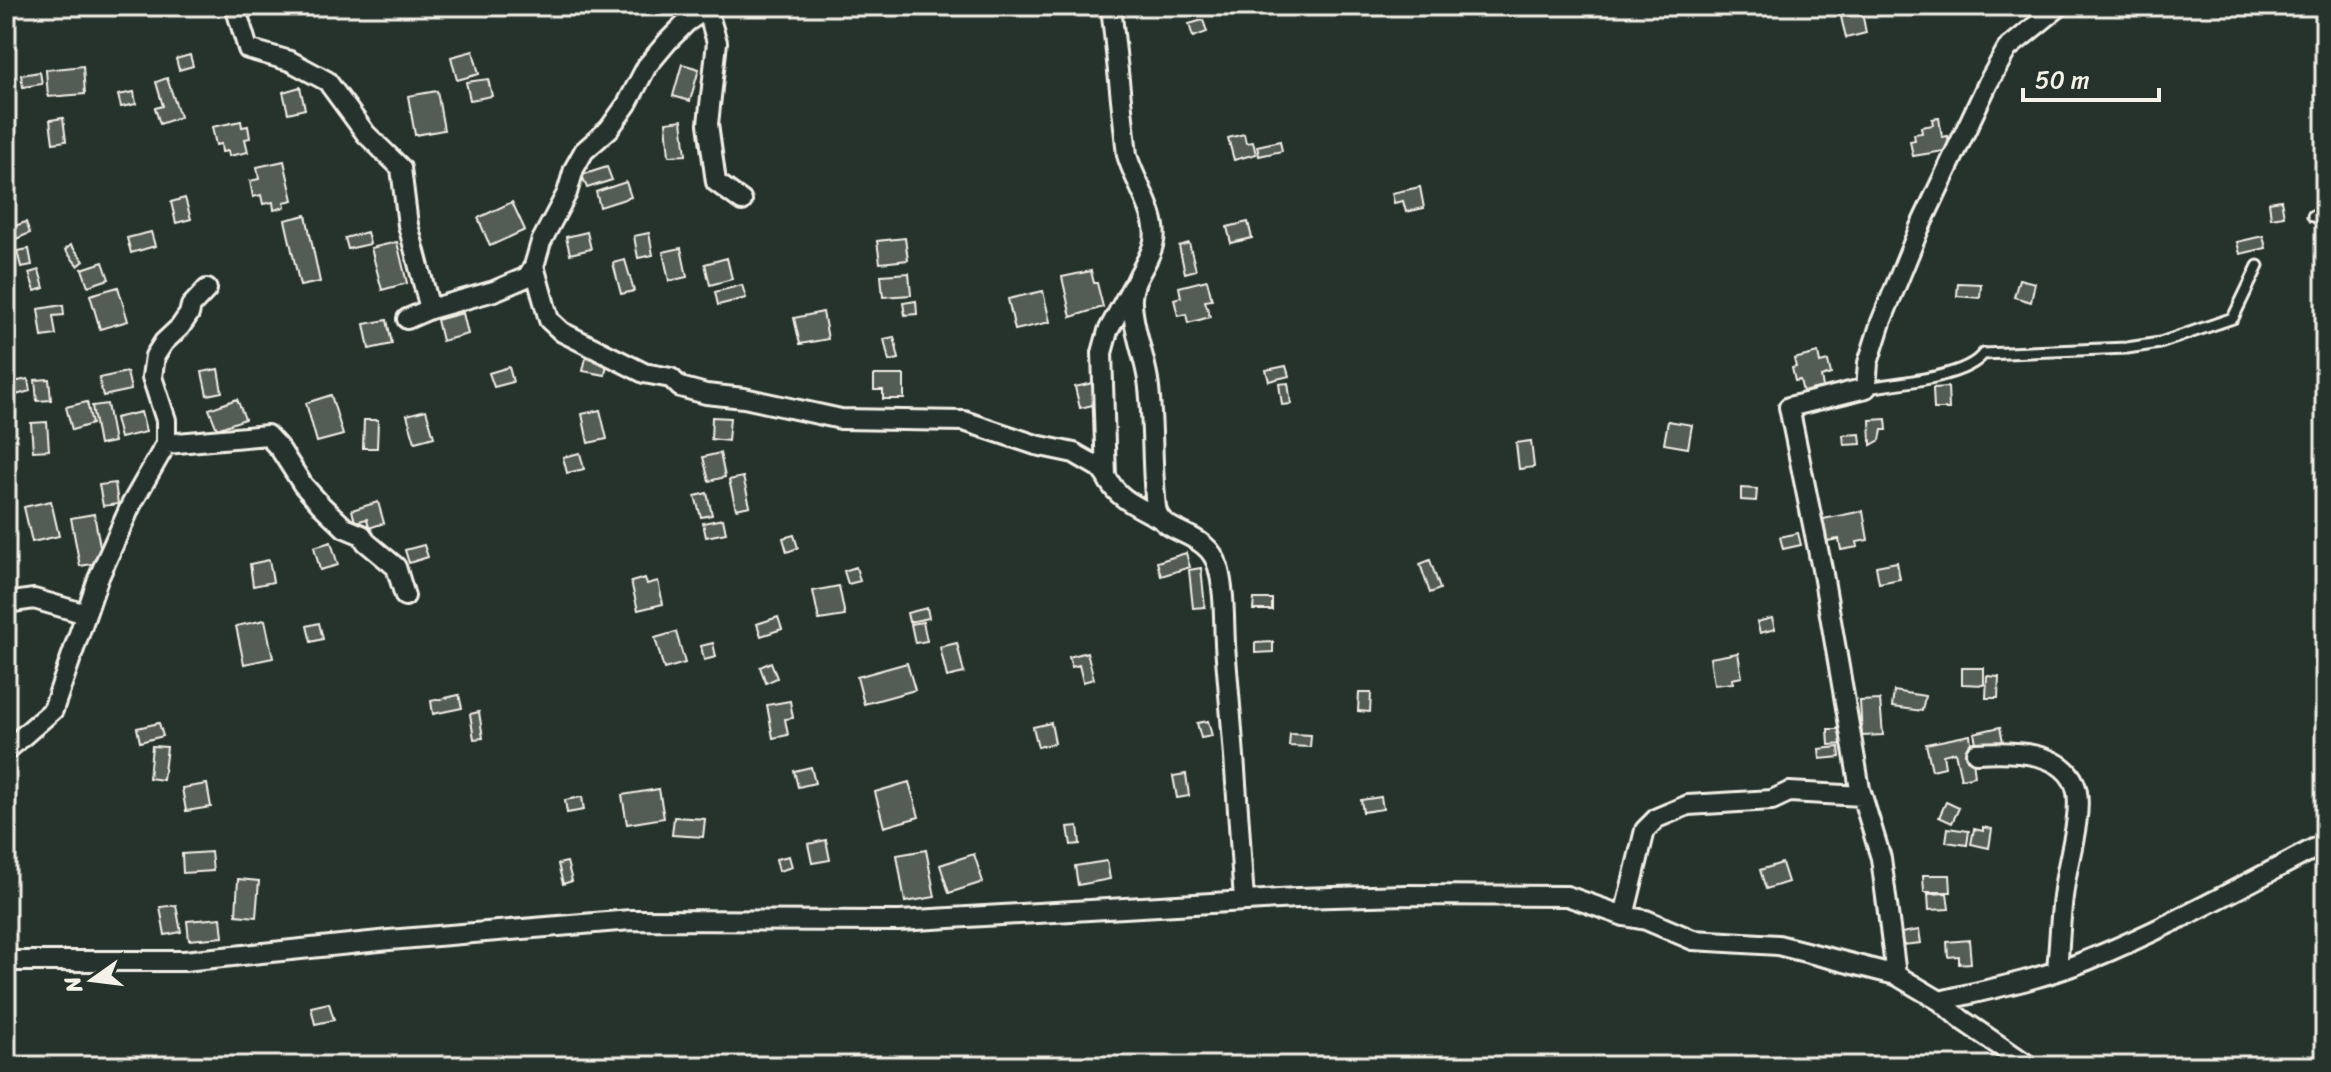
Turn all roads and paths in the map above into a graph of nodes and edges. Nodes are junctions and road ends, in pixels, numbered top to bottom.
1 (235, 6) edge
2 (1111, 6) edge
3 (2060, 6) edge
4 (708, 8) edge
5 (742, 201) dead end
6 (2313, 216) dead end
7 (2325, 220) edge
8 (534, 266) junction
9 (2258, 266) dead end
10 (1135, 281) junction
11 (207, 289) dead end
12 (430, 309) junction
13 (407, 319) dead end
14 (1866, 388) junction
15 (166, 444) junction
16 (1106, 476) junction
17 (1159, 518) junction
18 (405, 596) dead end
19 (6, 603) edge
20 (86, 614) junction
21 (7, 747) edge
22 (1976, 753) dead end
23 (1862, 796) junction
24 (2325, 843) edge
25 (1244, 901) junction
26 (1624, 916) junction
27 (6, 961) edge
28 (2057, 970) junction
29 (1896, 975) junction
30 (1940, 1001) junction
31 (2029, 1066) edge

1 - 12 street
2 - 10 street
3 - 14 street
4 - 5 street
4 - 8 street
6 - 7 lane
8 - 12 street
8 - 16 street
9 - 14 lane
10 - 16 street
10 - 17 street
11 - 15 street
12 - 13 street
14 - 23 street
15 - 18 street
15 - 20 street
16 - 17 street
17 - 25 street
19 - 20 street
20 - 21 street
22 - 28 street
23 - 26 street
23 - 29 street
24 - 28 street
25 - 26 street
25 - 27 street
26 - 29 street
28 - 30 street
29 - 30 street
30 - 31 street

